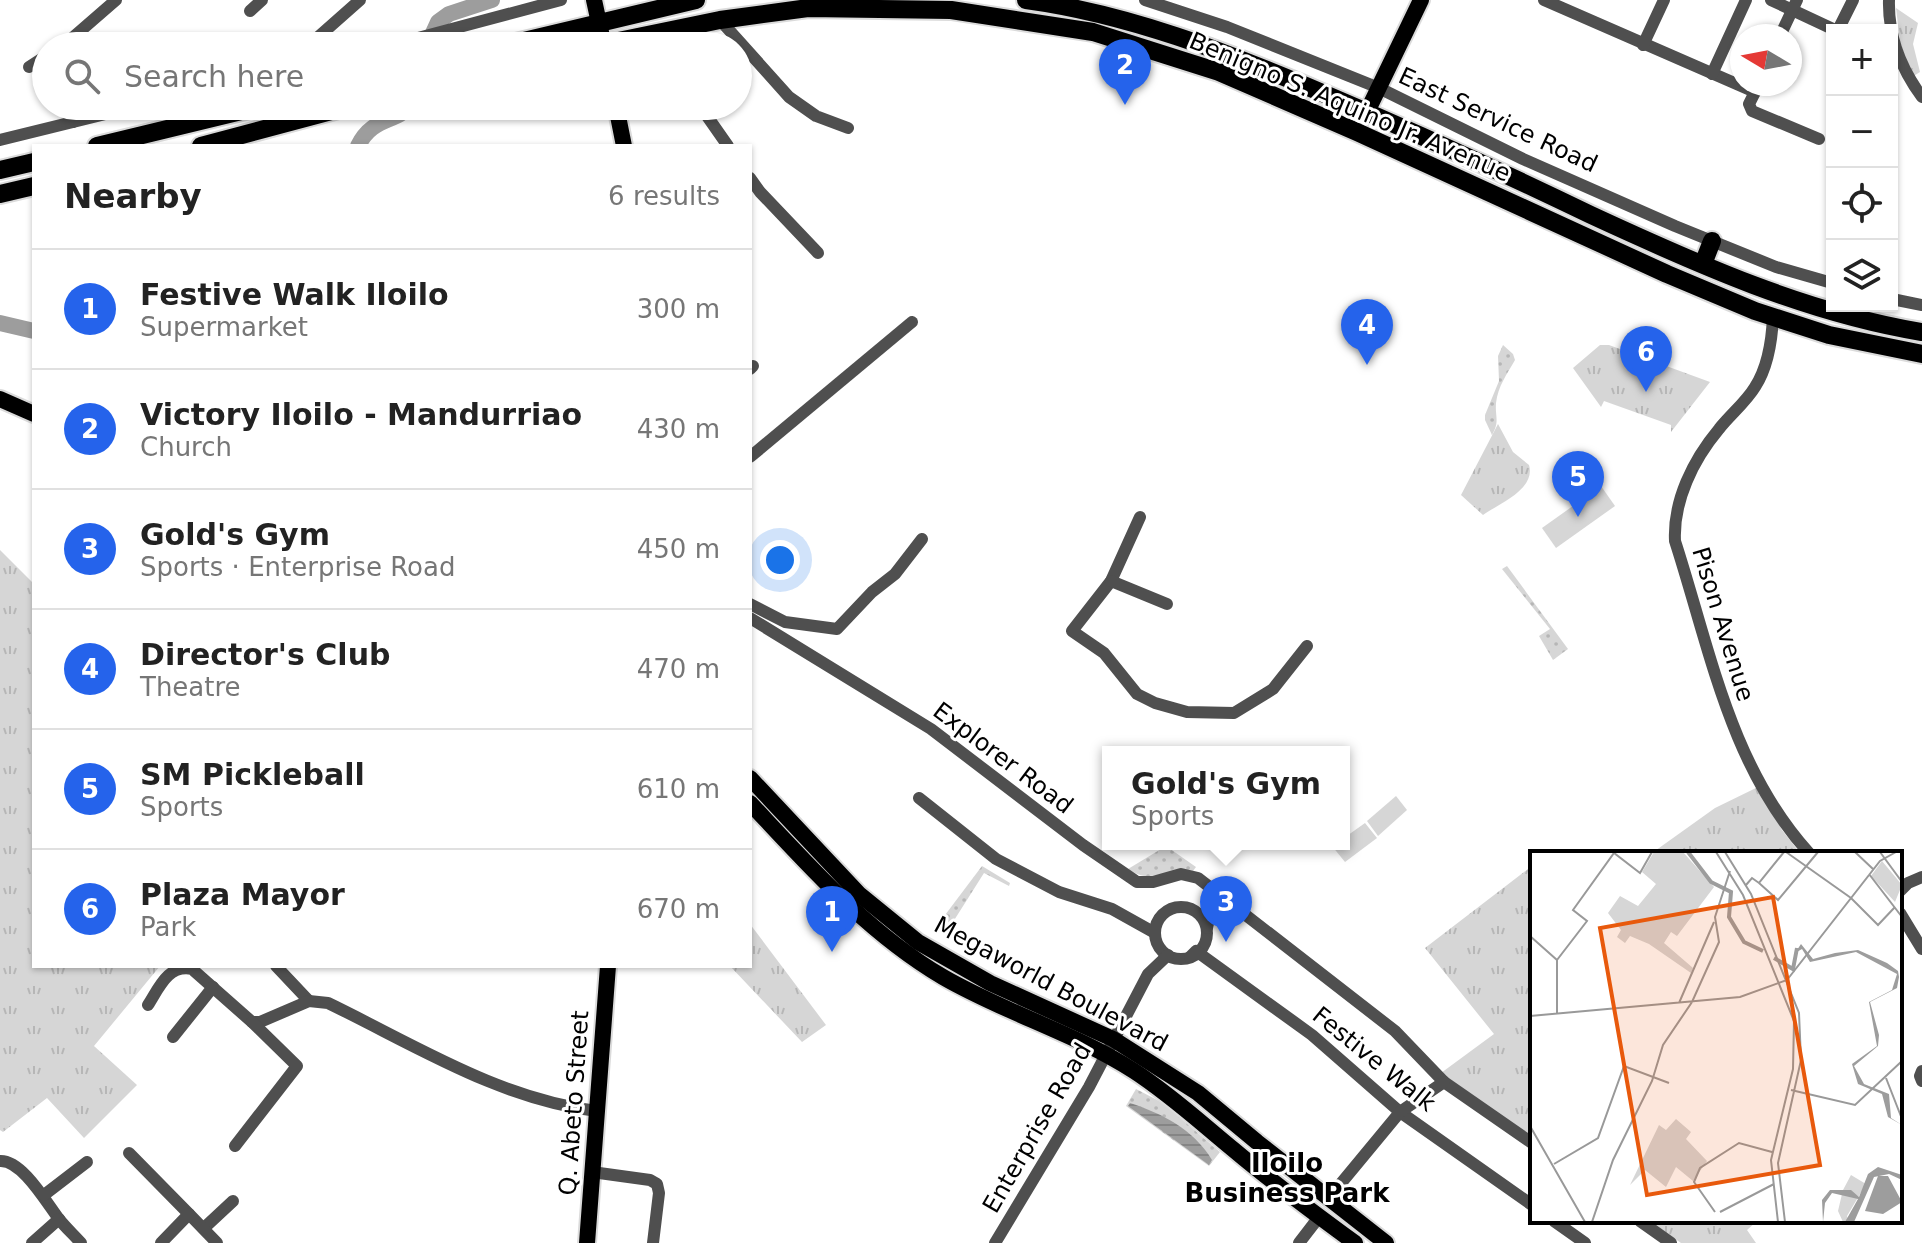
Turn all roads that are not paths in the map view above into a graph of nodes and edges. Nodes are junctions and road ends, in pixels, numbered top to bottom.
1 (116, 0) edge
2 (262, 0) edge
3 (360, 0) edge
4 (561, 0) edge
5 (594, 0) edge
6 (696, 0) edge
7 (1026, 0) edge
8 (1145, 0) edge
9 (1421, 0) edge
10 (1544, 0) edge
11 (1664, 0) edge
12 (1746, 0) edge
13 (1771, 0) edge
14 (1853, 0) edge
15 (1889, 0) edge
16 (1064, 2) edge
17 (923, 4) edge
18 (1794, 5) edge
19 (250, 11) dead end
20 (720, 20) junction
21 (599, 23) junction
22 (1785, 24) edge
23 (1826, 24) edge
24 (1839, 24) edge
25 (79, 32) edge
26 (324, 32) edge
27 (443, 32) edge
28 (561, 32) edge
29 (600, 32) edge
30 (680, 32) edge
31 (731, 32) edge
32 (1643, 45) junction
33 (752, 56) edge
34 (32, 65) edge
35 (29, 67) dead end
36 (1712, 74) junction
37 (1730, 80) edge
38 (1379, 88) junction
39 (1753, 96) edge
40 (1922, 97) edge
41 (1367, 112) junction
42 (81, 120) edge
43 (166, 120) edge
44 (294, 120) edge
45 (619, 120) edge
46 (710, 120) edge
47 (73, 122) joint
48 (848, 128) dead end
49 (1819, 139) dead end
50 (0, 140) edge
51 (236, 142) edge
52 (102, 144) edge
53 (624, 144) edge
54 (727, 144) edge
55 (32, 162) edge
56 (0, 170) edge
57 (752, 181) edge
58 (32, 186) edge
59 (0, 194) edge
60 (1712, 241) junction
61 (818, 253) dead end
62 (1703, 264) junction
63 (1826, 281) edge
64 (1898, 300) edge
65 (1922, 305) edge
66 (1773, 316) junction
67 (1857, 317) junction
68 (912, 322) dead end
69 (1922, 332) edge
70 (1852, 340) junction
71 (1922, 354) edge
72 (0, 399) edge
73 (32, 413) edge
74 (752, 455) edge
75 (1140, 517) dead end
76 (922, 539) dead end
77 (1111, 581) junction
78 (1167, 604) dead end
79 (752, 605) edge
80 (752, 619) edge
81 (1307, 646) dead end
82 (752, 780) edge
83 (919, 798) dead end
84 (752, 805) edge
85 (1807, 851) edge
86 (1922, 877) edge
87 (1902, 889) edge
88 (1223, 897) junction
89 (1902, 916) edge
90 (1207, 930) junction
91 (1155, 933) junction
92 (1922, 949) edge
93 (1168, 955) junction
94 (1190, 957) junction
95 (278, 968) edge
96 (608, 968) edge
97 (213, 987) junction
98 (309, 1001) junction
99 (148, 1005) dead end
100 (252, 1022) junction
101 (1068, 1029) junction
102 (173, 1037) dead end
103 (1113, 1039) junction
104 (1105, 1055) junction
105 (1138, 1064) junction
106 (1922, 1071) edge
107 (1922, 1081) edge
108 (1444, 1082) junction
109 (597, 1111) junction
110 (1400, 1112) junction
111 (1530, 1142) edge
112 (235, 1146) dead end
113 (129, 1153) dead end
114 (0, 1161) edge
115 (87, 1162) dead end
116 (592, 1172) junction
117 (44, 1195) junction
118 (1328, 1199) junction
119 (233, 1201) dead end
120 (1530, 1204) edge
121 (189, 1214) junction
122 (1319, 1217) junction
123 (59, 1219) junction
124 (1557, 1223) edge
125 (1642, 1223) edge
126 (204, 1228) junction
127 (1663, 1241) edge
128 (32, 1243) edge
129 (81, 1243) edge
130 (161, 1243) edge
131 (217, 1243) edge
132 (587, 1243) edge
133 (653, 1243) edge
134 (995, 1243) edge
135 (1299, 1243) edge
136 (1355, 1243) edge
137 (1386, 1243) edge
138 (1585, 1243) edge

1 - 25 street
2 - 19 street
3 - 26 street
4 - 27 street
5 - 21 main road
6 - 21 highway
7 - 16 highway, Benigno S. Aquino Jr. Avenue
8 - 38 street, East Service Road
9 - 38 main road
10 - 32 street
11 - 32 street
12 - 36 street
13 - 18 street
14 - 24 street
15 - 40 street
16 - 41 highway, Benigno S. Aquino Jr. Avenue
17 - 20 highway, Benigno S. Aquino Jr. Avenue
17 - 66 highway, Benigno S. Aquino Jr. Avenue
18 - 22 street
18 - 23 street
20 - 30 highway, Benigno S. Aquino Jr. Avenue
20 - 31 street
21 - 28 highway
21 - 29 main road
32 - 36 street
33 - 48 street
34 - 35 street
36 - 37 street
38 - 41 main road
38 - 60 street, East Service Road
39 - 49 street
41 - 62 highway, Benigno S. Aquino Jr. Avenue
42 - 47 street
43 - 52 highway
44 - 51 highway
45 - 53 main road
46 - 54 street
47 - 50 street
55 - 56 highway
57 - 61 street
58 - 59 highway
60 - 62 highway
60 - 63 street, East Service Road
62 - 67 highway, Benigno S. Aquino Jr. Avenue
64 - 65 street
66 - 70 highway, Benigno S. Aquino Jr. Avenue
66 - 85 street, Pison Avenue
67 - 69 highway, Benigno S. Aquino Jr. Avenue
67 - 70 highway
68 - 74 street
70 - 71 highway, Benigno S. Aquino Jr. Avenue
72 - 73 main road
75 - 77 street
76 - 79 street
77 - 78 street
77 - 81 street
80 - 88 street, Explorer Road
82 - 101 main road, Megaworld Boulevard
83 - 91 street
84 - 101 main road, Megaworld Boulevard
86 - 87 street
88 - 90 street
88 - 108 street, Explorer Road
89 - 92 street
90 - 91 street
90 - 94 street
91 - 93 street
93 - 94 street
93 - 103 street, Enterprise Road
94 - 110 street, Festive Walk
95 - 98 street
96 - 109 main road, Q. Abeto Street
97 - 99 street
97 - 100 street
97 - 102 street
98 - 100 street
98 - 109 street
100 - 112 street
101 - 103 main road, Megaworld Boulevard
101 - 104 main road, Megaworld Boulevard
103 - 104 street, Enterprise Road
103 - 105 main road, Megaworld Boulevard
104 - 105 main road, Megaworld Boulevard
104 - 134 street, Enterprise Road
105 - 118 main road, Megaworld Boulevard
105 - 122 main road, Megaworld Boulevard
106 - 107 street
108 - 110 street
108 - 111 street, Explorer Road
109 - 116 main road, Q. Abeto Street
110 - 118 street
110 - 120 street, Festive Walk
113 - 121 street
114 - 117 street
115 - 117 street
116 - 132 main road, Q. Abeto Street
116 - 133 street
117 - 123 street
118 - 137 main road, Megaworld Boulevard
119 - 126 street
121 - 126 street
121 - 130 street
122 - 135 street
122 - 136 main road, Megaworld Boulevard
123 - 128 street
123 - 129 street
124 - 138 street
125 - 127 street
126 - 131 street

